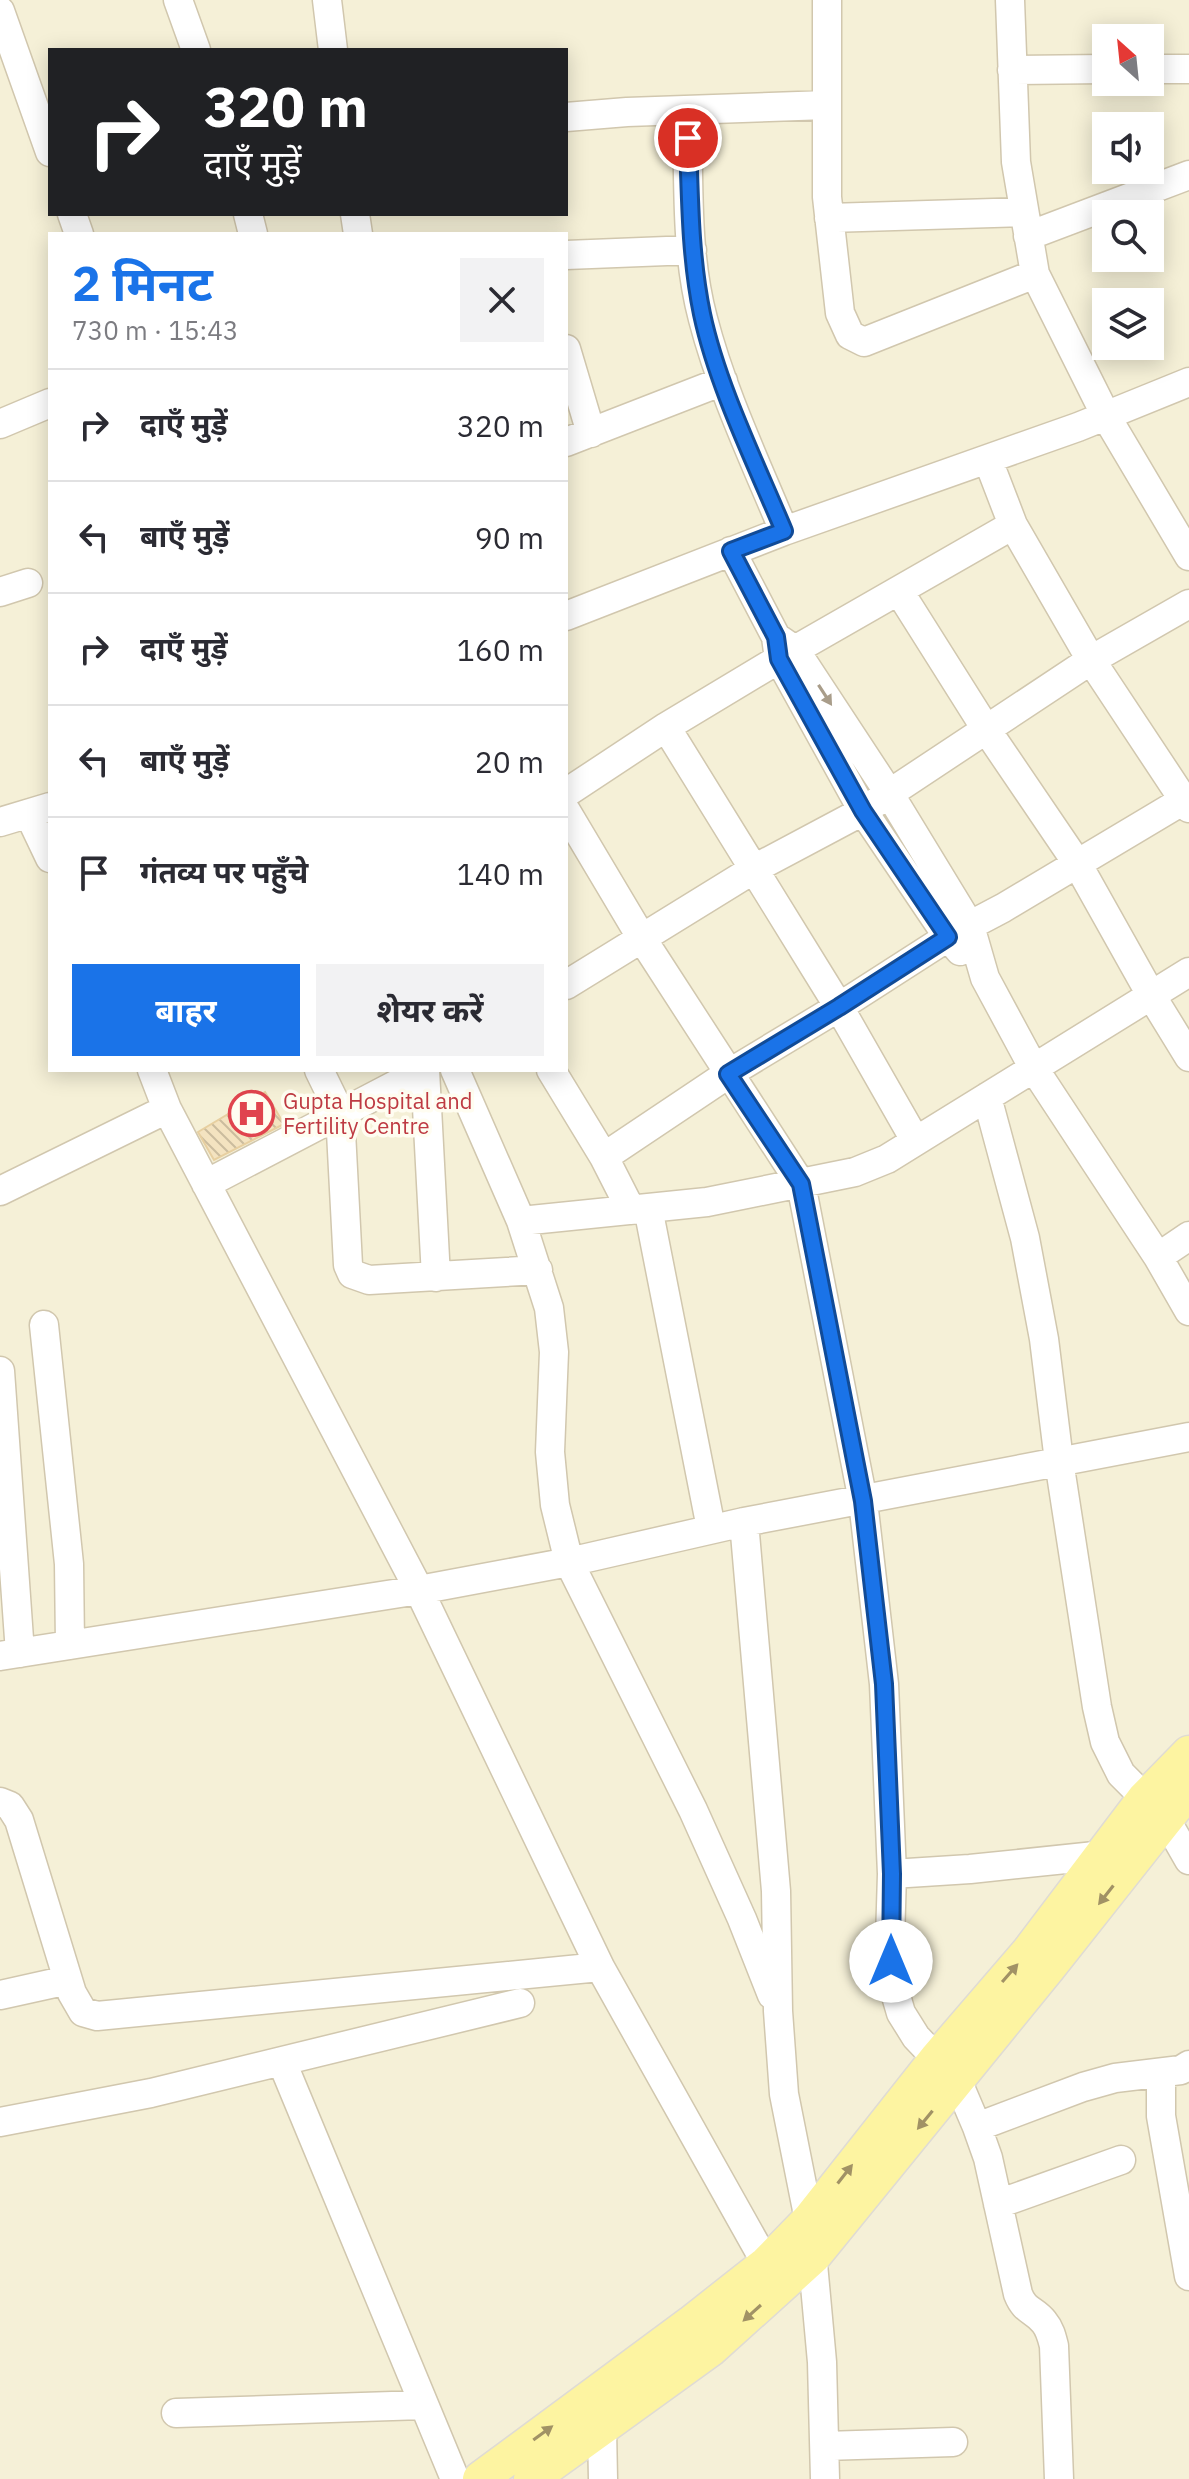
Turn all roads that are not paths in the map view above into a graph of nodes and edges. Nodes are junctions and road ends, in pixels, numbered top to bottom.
1 (178, 0) edge
2 (327, 0) edge
3 (827, 0) edge
4 (1010, 0) edge
5 (0, 11) edge
6 (195, 48) edge
7 (333, 48) edge
8 (1092, 69) edge
9 (1164, 69) edge
10 (1189, 69) edge
11 (1012, 70) junction
12 (827, 105) junction
13 (687, 110) junction
14 (568, 117) edge
15 (48, 146) edge
16 (1189, 175) edge
17 (829, 218) junction
18 (1026, 224) junction
19 (692, 250) junction
20 (568, 255) edge
21 (1035, 274) junction
22 (568, 364) edge
23 (723, 381) junction
24 (1189, 382) edge
25 (48, 404) edge
26 (1106, 416) junction
27 (0, 424) edge
28 (578, 437) edge
29 (988, 460) junction
30 (1013, 525) junction
31 (784, 531) junction
32 (731, 551) junction
33 (1189, 556) edge
34 (28, 583) dead end
35 (899, 591) junction
36 (0, 592) edge
37 (1189, 604) edge
38 (568, 615) edge
39 (783, 648) junction
40 (1091, 660) junction
41 (666, 727) junction
42 (986, 729) junction
43 (568, 792) edge
44 (889, 793) junction
45 (1187, 801) edge
46 (39, 811) edge
47 (863, 811) junction
48 (568, 814) edge
49 (0, 822) edge
50 (48, 849) edge
51 (1077, 863) junction
52 (754, 869) junction
53 (959, 932) junction
54 (641, 937) junction
55 (1189, 972) edge
56 (568, 984) edge
57 (1151, 995) junction
58 (839, 1007) junction
59 (1189, 1057) edge
60 (1033, 1067) junction
61 (153, 1072) edge
62 (320, 1072) edge
63 (420, 1072) edge
64 (424, 1072) edge
65 (456, 1072) edge
66 (552, 1072) edge
67 (728, 1074) junction
68 (987, 1097) junction
69 (167, 1109) junction
70 (340, 1113) junction
71 (915, 1140) junction
72 (604, 1157) junction
73 (206, 1184) junction
74 (801, 1184) junction
75 (0, 1191) edge
76 (639, 1209) junction
77 (521, 1221) junction
78 (1189, 1236) edge
79 (1158, 1257) junction
80 (538, 1270) junction
81 (436, 1277) junction
82 (1189, 1311) edge
83 (44, 1325) dead end
84 (0, 1371) edge
85 (0, 1378) edge
86 (1189, 1437) edge
87 (3, 1440) edge
88 (1059, 1461) junction
89 (863, 1501) junction
90 (744, 1522) junction
91 (711, 1528) junction
92 (569, 1562) junction
93 (419, 1590) junction
94 (70, 1645) junction
95 (10, 1655) edge
96 (1189, 1753) edge
97 (1189, 1790) edge
98 (0, 1802) edge
99 (1155, 1809) junction
100 (1139, 1853) junction
101 (1103, 1855) junction
102 (1189, 1860) edge
103 (892, 1874) junction
104 (600, 1967) junction
105 (68, 1980) junction
106 (0, 1995) edge
107 (520, 2003) dead end
108 (778, 2011) junction
109 (282, 2062) junction
110 (1189, 2065) edge
111 (947, 2069) junction
112 (1161, 2074) junction
113 (0, 2122) edge
114 (977, 2127) junction
115 (1121, 2160) dead end
116 (998, 2204) junction
117 (809, 2220) junction
118 (813, 2257) junction
119 (773, 2275) junction
120 (1189, 2276) edge
121 (423, 2405) junction
122 (176, 2413) dead end
123 (602, 2429) junction
124 (953, 2442) dead end
125 (825, 2446) junction
126 (455, 2479) edge
127 (480, 2479) edge
128 (531, 2479) edge
129 (603, 2479) edge
130 (825, 2479) edge
131 (1059, 2479) edge

1 - 6 street
2 - 7 street
3 - 12 street
4 - 11 street
5 - 15 street
8 - 11 street
9 - 10 street
11 - 18 street
12 - 13 street
12 - 17 street
13 - 14 street
13 - 19 street
16 - 18 street
17 - 18 street
17 - 21 street
18 - 21 street
19 - 20 street
19 - 23 street
21 - 26 street
22 - 28 street
23 - 28 street
23 - 31 street
24 - 26 street
25 - 27 street
26 - 29 street
26 - 33 street
29 - 30 street
29 - 31 street
30 - 35 street
30 - 40 street
31 - 32 street
32 - 38 street
32 - 39 street
34 - 36 street
35 - 39 street
35 - 42 street
37 - 40 street
39 - 41 street
39 -> 44 street
39 - 47 street
40 - 42 street
40 - 45 street
41 - 43 street
41 - 52 street
42 - 44 street
42 - 51 street
44 - 47 street
44 - 53 street
45 - 51 street
46 - 49 street
46 - 50 street
47 - 52 street
47 - 53 street
48 - 54 street
51 - 53 street
51 - 57 street
52 - 54 street
52 - 58 street
53 - 58 street
53 - 60 street
54 - 56 street
54 - 67 street
55 - 57 street
57 - 59 street
57 - 60 street
58 - 67 street
58 - 71 street
60 - 68 street
60 - 79 street
61 - 69 street
62 - 70 street
63 - 70 street
64 - 81 street
65 - 77 street
66 - 72 street
67 - 72 street
67 - 74 street
68 - 71 street
68 - 88 street
69 - 73 street
69 - 75 street
70 - 73 street
70 - 81 street
71 - 74 street
72 - 76 street
73 - 93 street
74 - 76 street
74 - 89 street
76 - 77 street
76 - 91 street
77 - 80 street
78 - 79 street
79 - 82 street
80 - 81 street
80 - 92 street
83 - 94 street
84 - 85 street
85 - 87 street
86 - 88 street
87 - 95 street
88 - 89 street
88 - 99 street
89 - 90 street
89 - 103 street
90 - 91 street
90 - 108 street
91 - 92 street
92 - 93 street
92 - 108 street
93 - 94 street
93 - 104 street
94 - 95 street
96 - 99 main road
97 - 99 main road
98 - 105 street
99 - 100 main road
99 - 101 main road
99 - 102 street
100 - 101 street
100 -> 111 main road
101 - 103 street
111 -> 101 main road
103 - 111 street
104 - 105 street
104 - 119 street
105 - 106 street
107 - 109 street
108 - 117 street
109 - 113 street
109 - 121 street
110 - 112 street
111 - 114 street
117 -> 111 main road
111 -> 118 main road
112 - 114 street
112 - 120 street
114 - 116 street
115 - 116 street
116 - 131 street
117 - 118 street
117 - 119 main road
118 - 119 main road
118 - 125 street
119 -> 123 main road
127 -> 119 main road
121 - 122 street
121 - 126 street
123 - 128 main road
123 - 129 street
124 - 125 street
125 - 130 street

